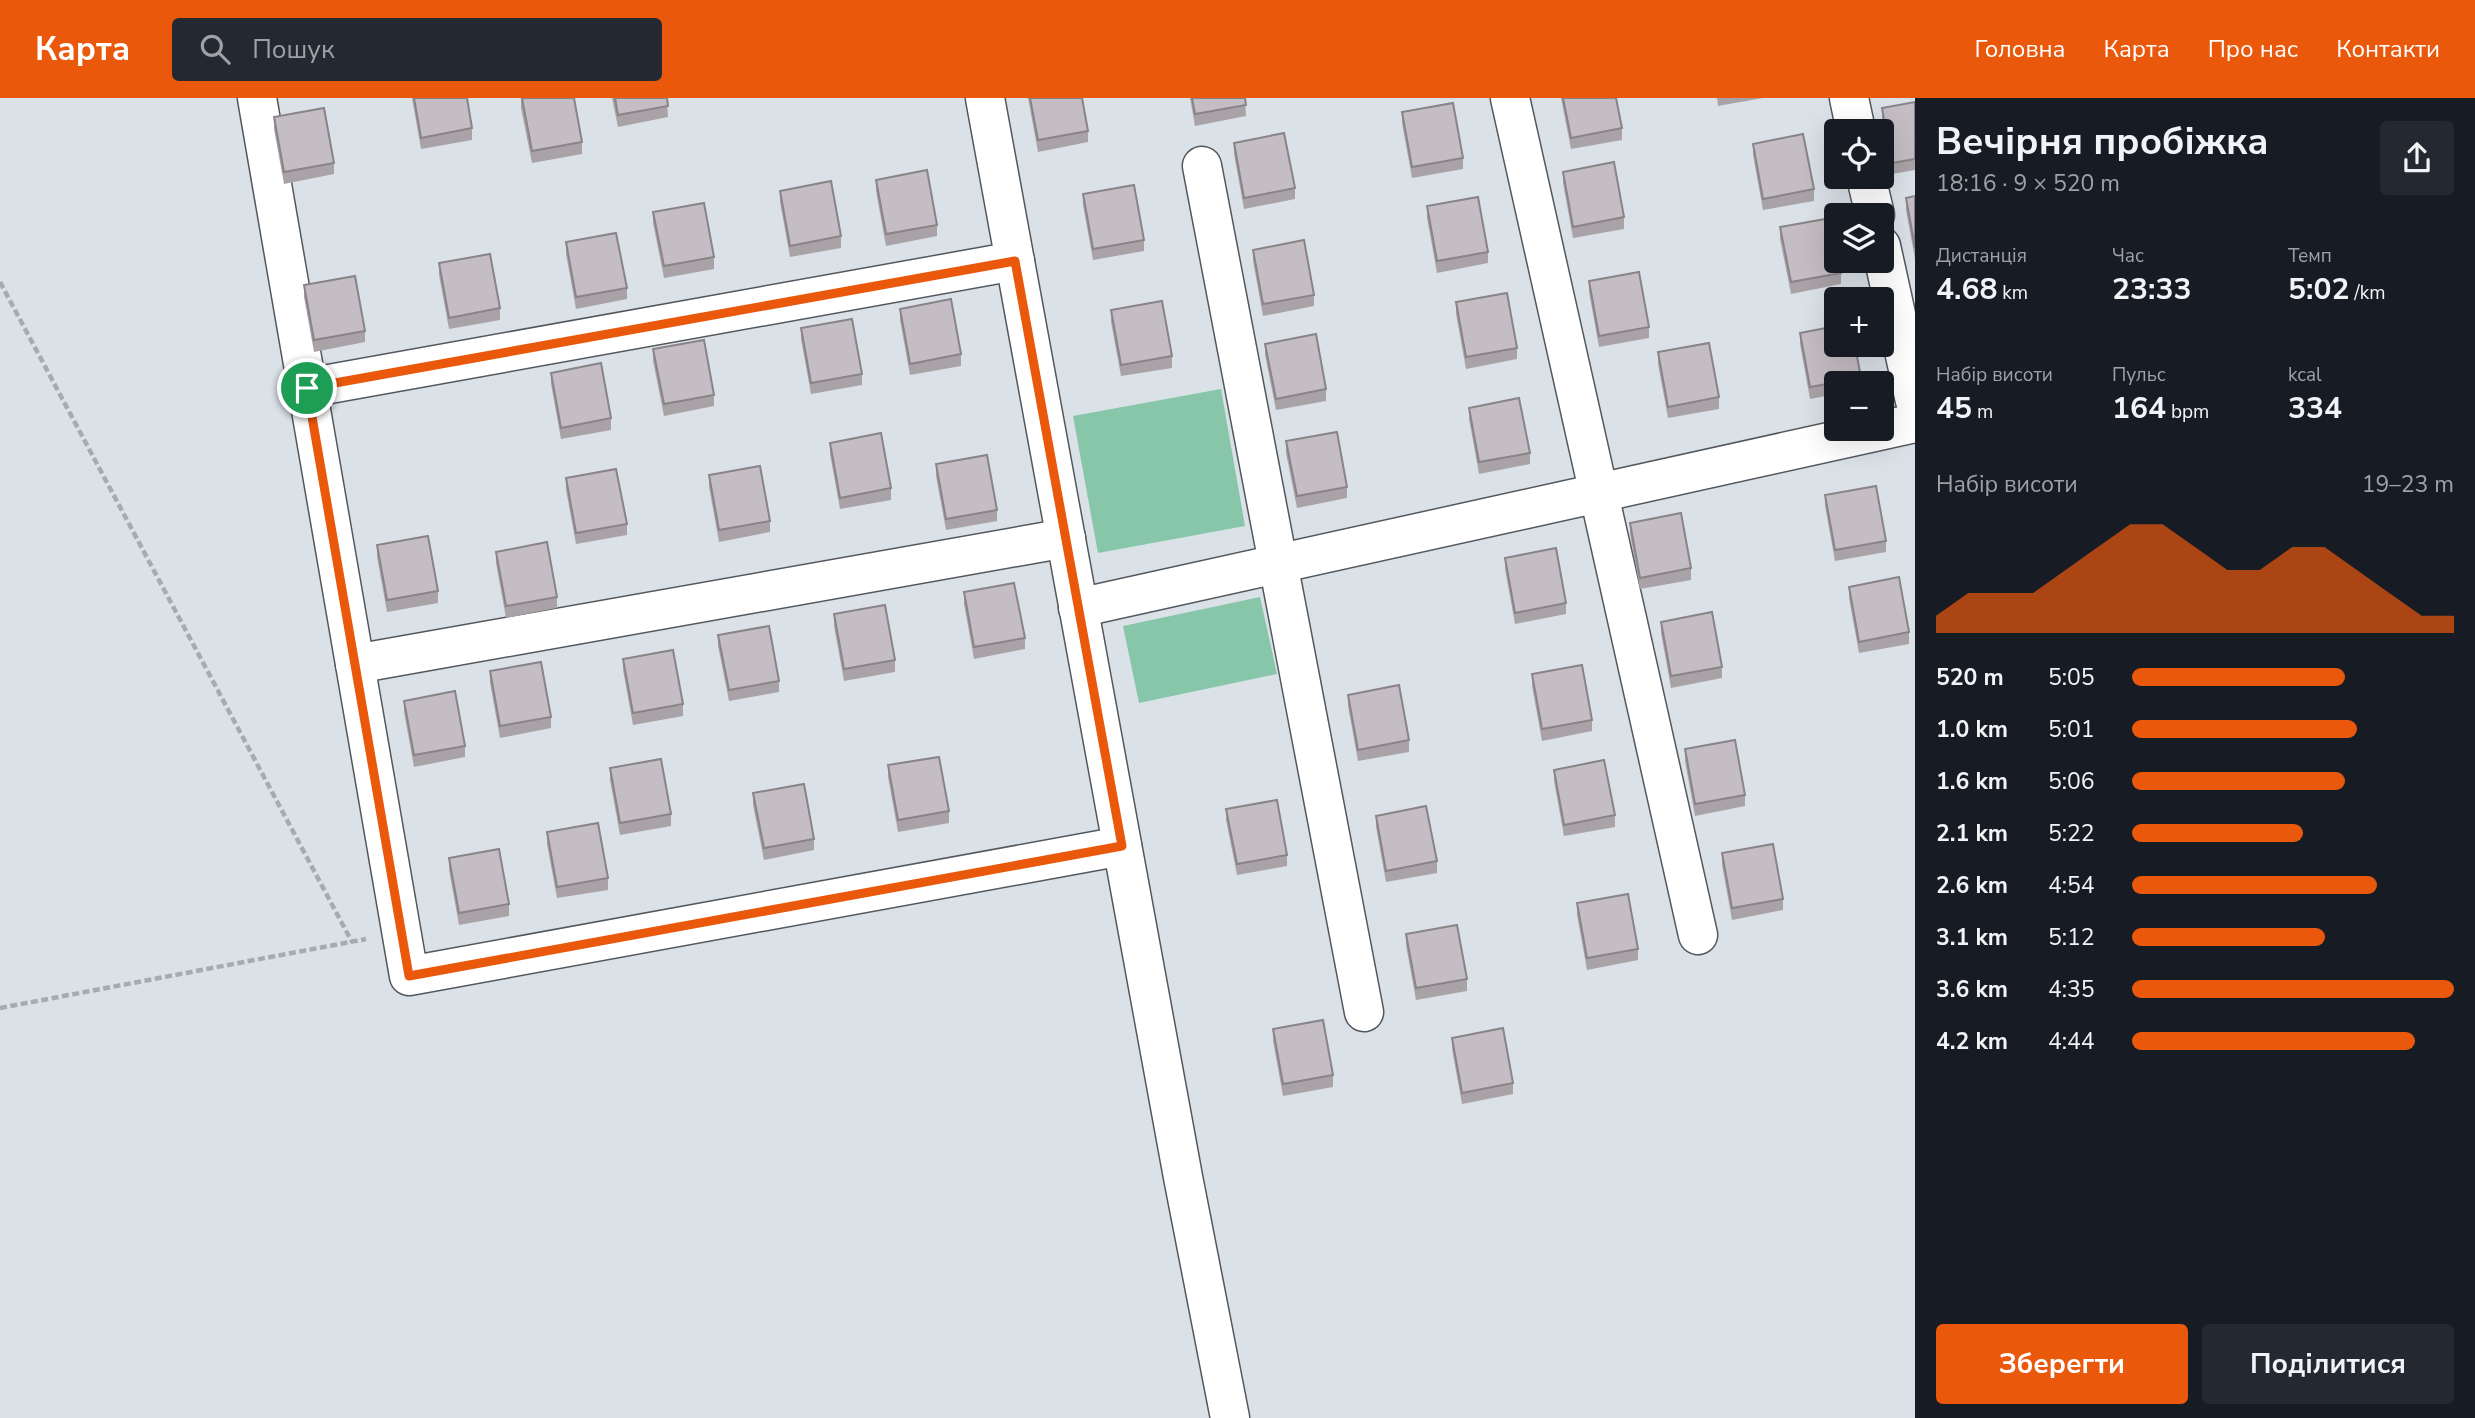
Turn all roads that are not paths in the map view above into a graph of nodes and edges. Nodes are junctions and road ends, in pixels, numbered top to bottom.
1 (257, 98) edge
2 (985, 98) edge
3 (1510, 98) edge
4 (1849, 98) edge
5 (1853, 119) edge
6 (1202, 166) dead end
7 (1015, 261) junction
8 (1887, 273) edge
9 (307, 388) junction
10 (1915, 401) edge
11 (1915, 423) edge
12 (1599, 493) junction
13 (1066, 538) junction
14 (1277, 564) junction
15 (1078, 608) junction
16 (355, 664) junction
17 (1122, 846) junction
18 (1698, 935) dead end
19 (1364, 1012) dead end
20 (1230, 1418) edge

1 - 9 street
2 - 7 street
3 - 12 street
4 - 5 street
6 - 14 street
7 - 9 street
7 - 13 street
8 - 10 street
9 - 16 street
11 - 12 street
12 - 14 street
12 - 18 street
13 - 15 street
13 - 16 street
14 - 15 street
14 - 19 street
15 - 17 street
16 - 17 street
17 - 20 street

